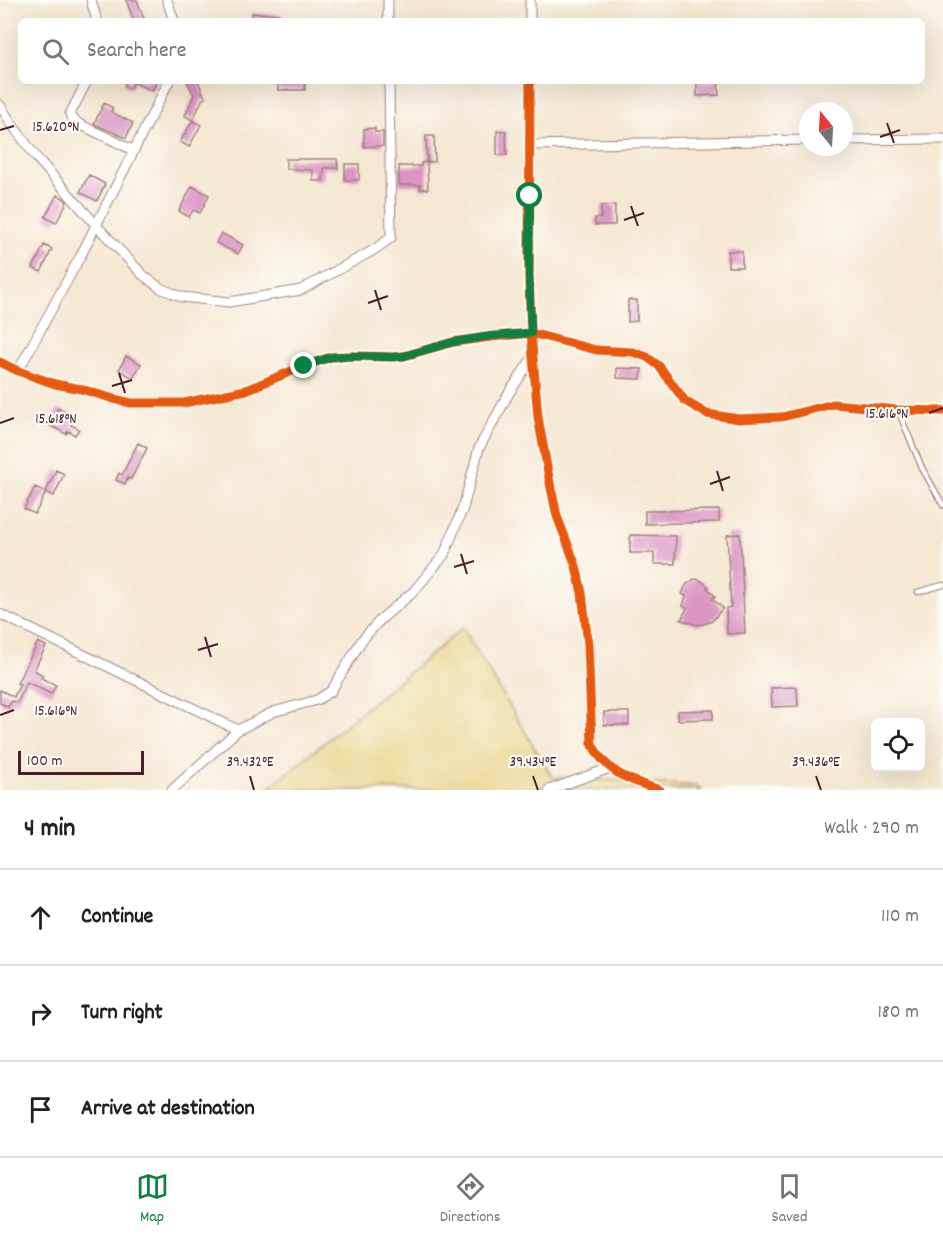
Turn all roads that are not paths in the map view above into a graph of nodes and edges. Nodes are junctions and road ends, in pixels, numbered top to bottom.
1 (91, 0) edge
2 (166, 0) edge
3 (388, 0) edge
4 (530, 0) edge
5 (96, 18) edge
6 (173, 18) edge
7 (388, 18) edge
8 (530, 18) edge
9 (85, 84) edge
10 (167, 84) edge
11 (389, 84) edge
12 (530, 84) edge
13 (0, 105) edge
14 (943, 139) edge
15 (799, 140) edge
16 (853, 140) edge
17 (530, 145) junction
18 (133, 150) junction
19 (96, 225) junction
20 (531, 333) junction
21 (533, 357) junction
22 (0, 362) edge
23 (18, 371) junction
24 (943, 403) edge
25 (898, 410) junction
26 (932, 411) junction
27 (943, 411) edge
28 (942, 500) edge
29 (943, 585) edge
30 (918, 592) dead end
31 (0, 615) edge
32 (238, 730) junction
33 (610, 768) junction
34 (172, 790) edge
35 (549, 790) edge
36 (660, 790) edge

1 - 5 street
2 - 6 street
3 - 7 street
4 - 8 street
9 - 18 street
10 - 18 street
11 - 19 street
12 - 17 street
13 - 19 street
14 - 16 street
15 - 17 street
17 - 20 street
18 - 19 street
19 - 23 street
20 - 21 street
20 - 23 street
20 - 25 street
21 - 32 street
21 - 33 street
22 - 23 street
24 - 26 street
25 - 26 street
25 - 28 lane
26 - 27 street
29 - 30 lane
31 - 32 street
32 - 34 street
33 - 35 street
33 - 36 street

